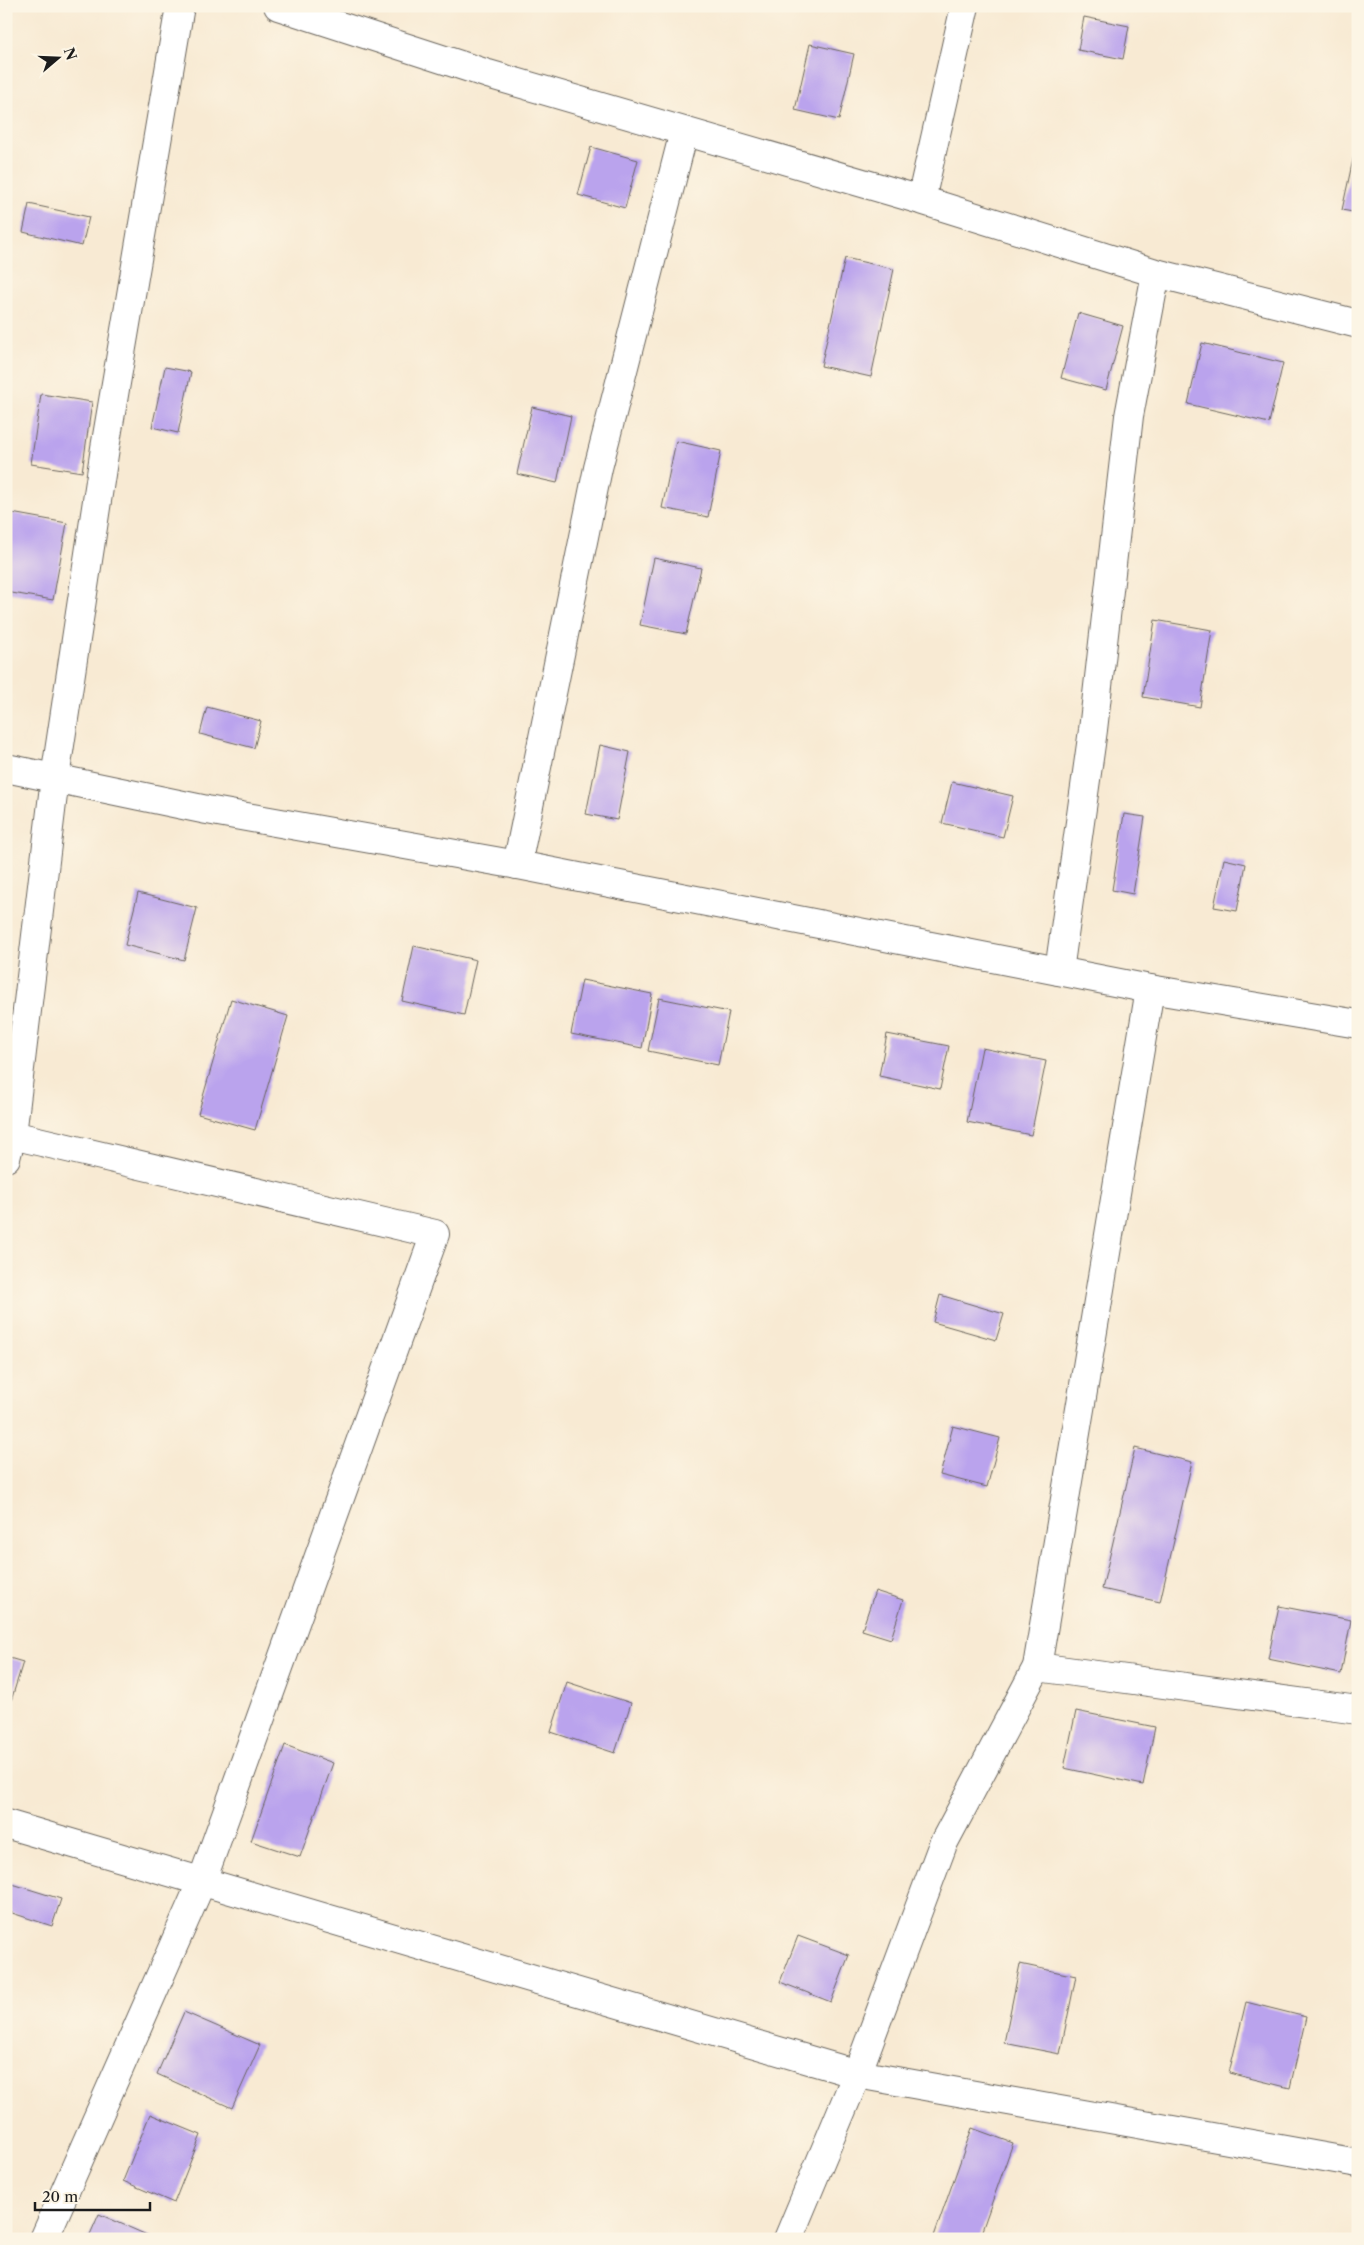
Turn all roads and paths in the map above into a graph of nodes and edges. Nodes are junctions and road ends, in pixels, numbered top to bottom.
1 (180, 6) edge
2 (965, 6) edge
3 (281, 7) edge
4 (684, 132) junction
5 (921, 200) junction
6 (1156, 273) junction
7 (1358, 324) edge
8 (6, 768) edge
9 (55, 778) junction
10 (517, 865) junction
11 (1059, 971) junction
12 (1150, 989) junction
13 (1358, 1024) edge
14 (9, 1146) edge
15 (1037, 1667) junction
16 (1358, 1710) edge
17 (6, 1824) edge
18 (202, 1881) junction
19 (857, 2074) junction
20 (1358, 2164) edge
21 (44, 2239) edge
22 (788, 2239) edge

1 - 9 street
2 - 5 street
3 - 4 street
4 - 5 street
4 - 10 street
5 - 6 street
6 - 7 street
6 - 11 street
8 - 9 street
9 - 10 street
9 - 14 street
10 - 11 street
11 - 12 street
12 - 13 street
12 - 15 street
14 - 18 street
15 - 16 street
15 - 19 street
17 - 18 street
18 - 19 street
18 - 21 street
19 - 20 street
19 - 22 street

